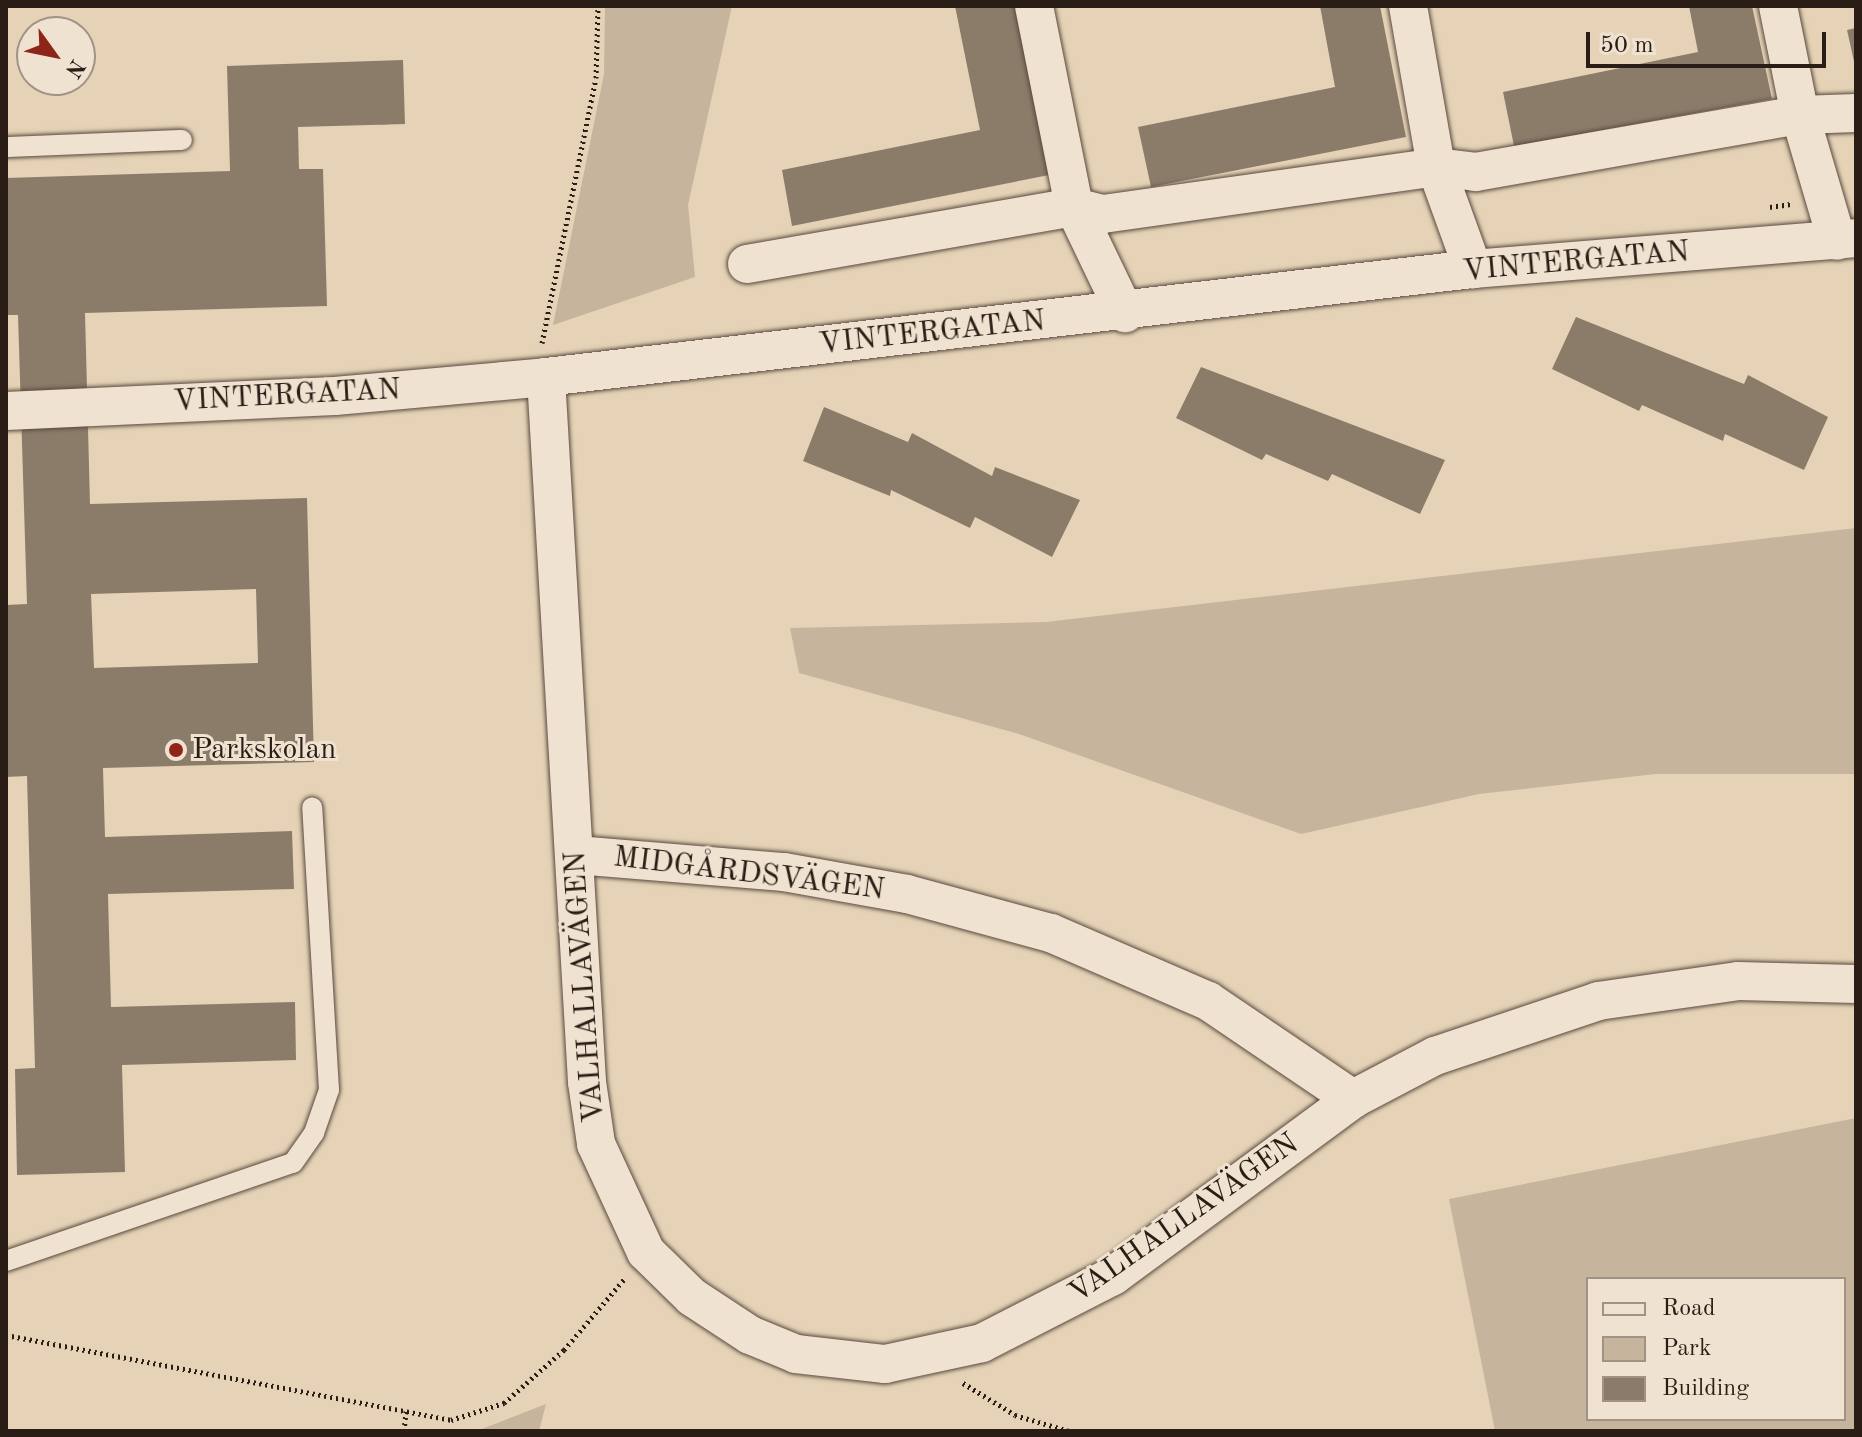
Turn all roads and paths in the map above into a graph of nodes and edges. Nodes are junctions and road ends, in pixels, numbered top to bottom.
1 (598, 6) edge
2 (1034, 6) edge
3 (1408, 6) edge
4 (1778, 6) edge
5 (1856, 113) edge
6 (1800, 115) junction
7 (182, 140) dead end
8 (6, 147) edge
9 (1436, 167) junction
10 (1074, 207) junction
11 (1847, 240) edge
12 (747, 264) dead end
13 (1473, 269) junction
14 (1125, 313) junction
15 (543, 364) junction
16 (6, 411) edge
17 (312, 808) dead end
18 (576, 855) junction
19 (1856, 984) edge
20 (1353, 1099) junction
21 (646, 1252) junction
22 (6, 1261) edge
23 (6, 1335) edge
24 (925, 1358) junction
25 (406, 1411) junction
26 (404, 1431) edge
27 (1069, 1431) edge

1 - 15 path
2 - 10 street
3 - 9 street
4 - 6 street
5 - 6 street
6 - 9 street
6 - 11 street
7 - 8 lane
9 - 10 street
9 - 13 street
10 - 12 street
10 - 14 street
11 - 13 street, VINTERGATAN
13 - 14 street, VINTERGATAN
14 - 15 street, VINTERGATAN
15 - 16 street, VINTERGATAN
15 - 18 street, VALHALLAVÄGEN
17 - 22 lane
18 - 20 street, MIDGÅRDSVÄGEN
18 - 21 street, VALHALLAVÄGEN
19 - 20 street, VALHALLAVÄGEN
20 - 24 street, VALHALLAVÄGEN
21 - 24 street, VALHALLAVÄGEN
21 - 25 path
23 - 25 path
24 - 27 path
25 - 26 path

